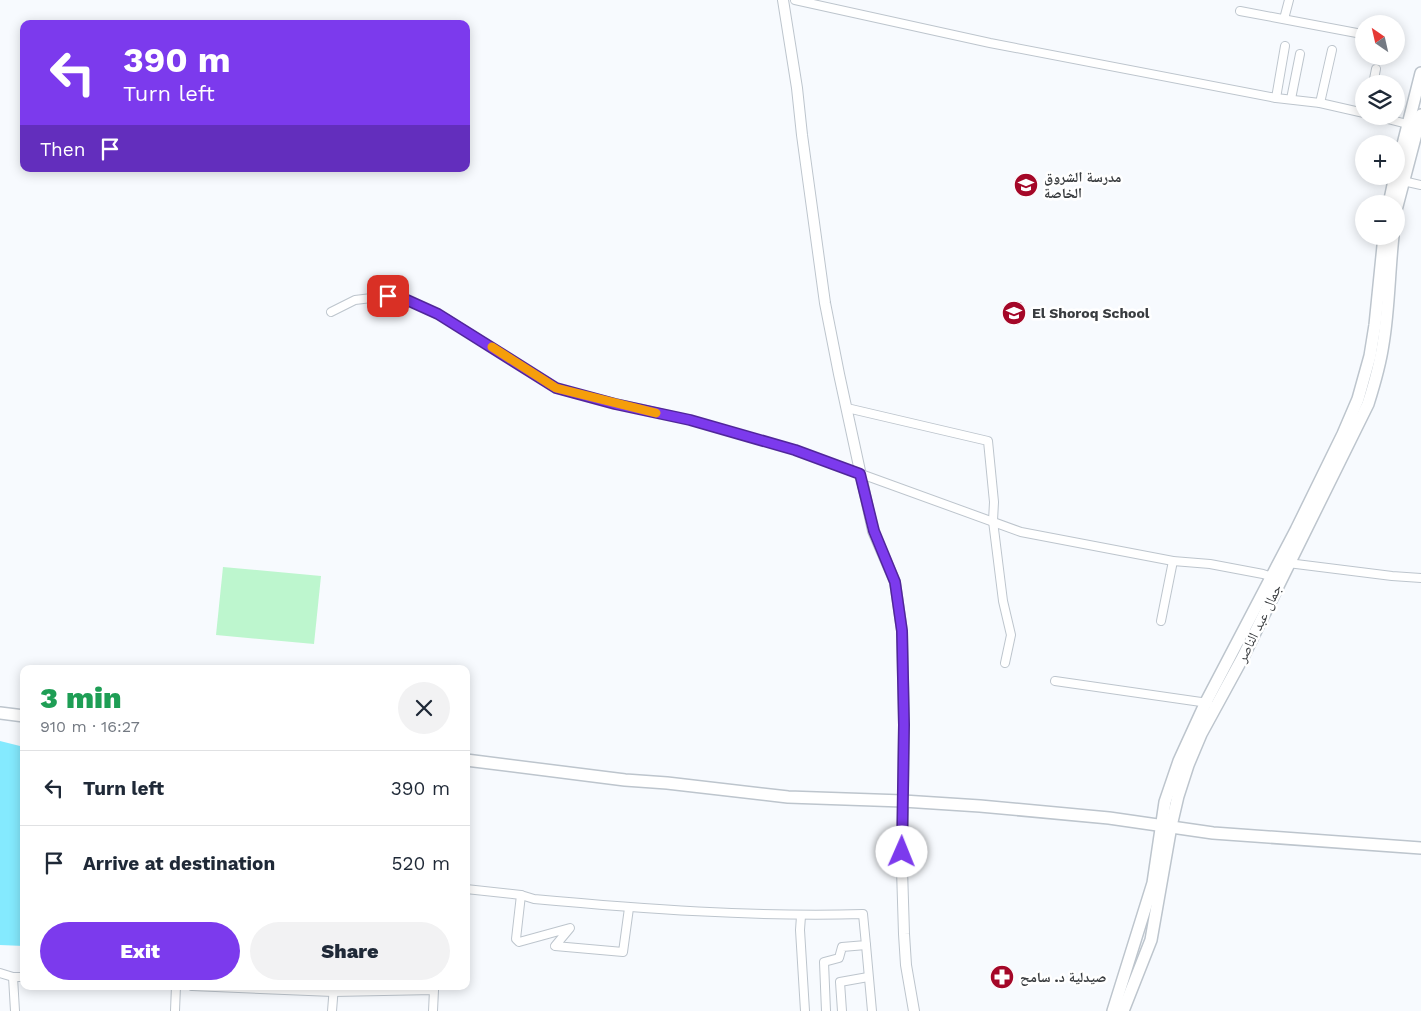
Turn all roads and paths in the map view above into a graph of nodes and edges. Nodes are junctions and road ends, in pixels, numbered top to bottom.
1 (783, 0) edge
2 (795, 0) edge
3 (1289, 0) edge
4 (1240, 11) dead end
5 (1284, 19) junction
6 (1355, 33) edge
7 (1285, 46) dead end
8 (1332, 50) dead end
9 (1300, 54) dead end
10 (1376, 69) dead end
11 (1421, 73) edge
12 (1374, 75) edge
13 (1276, 98) junction
14 (1291, 99) junction
15 (1320, 103) junction
16 (1355, 111) edge
17 (1421, 115) edge
18 (1405, 124) edge
19 (1413, 126) junction
20 (1405, 153) edge
21 (1405, 180) edge
22 (1421, 186) edge
23 (1383, 245) edge
24 (1392, 245) edge
25 (331, 312) dead end
26 (847, 408) junction
27 (860, 474) junction
28 (993, 521) junction
29 (1173, 561) junction
30 (1288, 563) junction
31 (1421, 578) edge
32 (1276, 579) junction
33 (1161, 621) dead end
34 (1005, 664) dead end
35 (1055, 681) dead end
36 (1212, 703) junction
37 (0, 713) edge
38 (20, 716) edge
39 (470, 761) edge
40 (903, 801) junction
41 (1166, 826) junction
42 (1421, 848) edge
43 (470, 889) edge
44 (521, 895) junction
45 (630, 908) junction
46 (801, 916) junction
47 (866, 946) junction
48 (0, 973) edge
49 (13, 977) junction
50 (20, 977) edge
51 (868, 977) junction
52 (176, 990) edge
53 (333, 990) edge
54 (434, 990) edge
55 (15, 1011) edge
56 (175, 1011) edge
57 (332, 1011) edge
58 (433, 1011) edge
59 (805, 1011) edge
60 (826, 1011) edge
61 (842, 1011) edge
62 (872, 1011) edge
63 (914, 1011) edge
64 (1113, 1011) edge
65 (1123, 1011) edge

1 - 26 street
2 - 13 street
3 - 5 street
4 - 5 street
5 - 6 street
7 - 13 street
8 - 15 street
9 - 14 street
10 - 12 street
11 - 19 main road
13 - 14 street
14 - 15 street
15 - 16 street
17 - 19 main road
18 - 19 street
19 - 20 main road
21 - 22 street
23 - 32 main road, جمال عبد الناصر
24 - 30 main road, جمال عبد الناصر
25 - 27 street
26 - 27 street
26 - 28 street
27 - 28 street
27 - 40 street
28 - 29 street
28 - 34 street
29 - 32 street
29 - 33 street
30 - 31 street
30 - 32 main road, جمال عبد الناصر
32 - 36 main road, جمال عبد الناصر
35 - 36 street
36 - 41 main road, جمال عبد الناصر
37 - 38 main road
39 - 40 main road
40 - 41 main road
40 - 63 street
41 - 42 main road
41 - 64 main road, جمال عبد الناصر
41 - 65 main road, جمال عبد الناصر
43 - 44 street
44 - 45 street
44 - 45 street
45 - 46 street
46 - 47 street
46 - 59 street
47 - 51 street
47 - 60 street
48 - 49 street
49 - 50 street
49 - 55 street
51 - 61 street
51 - 62 street
52 - 56 street
53 - 57 street
54 - 58 street

